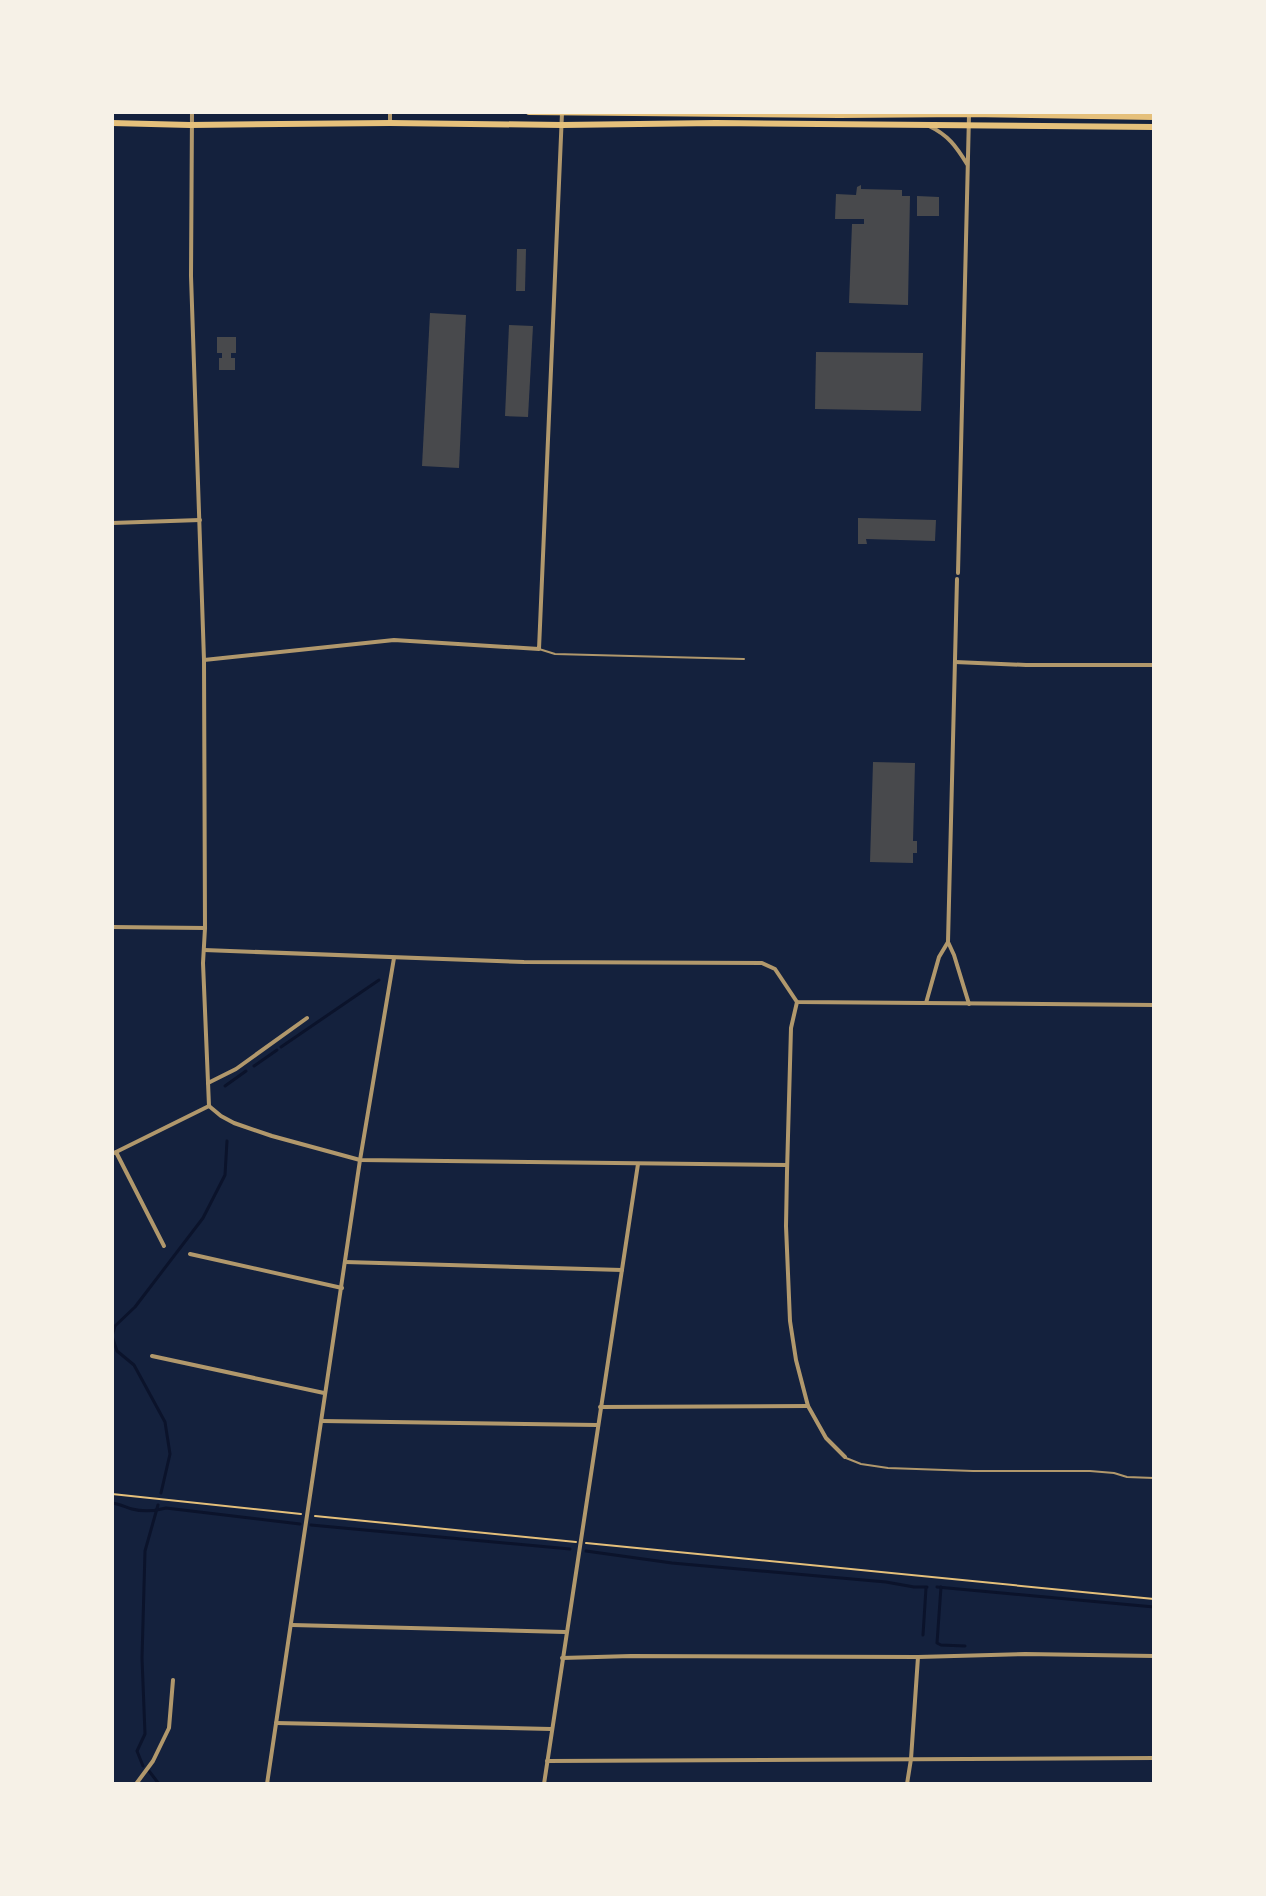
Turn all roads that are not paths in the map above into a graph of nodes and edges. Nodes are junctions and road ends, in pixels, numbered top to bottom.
1 (192, 112) edge
2 (390, 112) edge
3 (529, 112) edge
4 (562, 113) edge
5 (715, 113) edge
6 (969, 114) edge
7 (1154, 117) edge
8 (112, 123) edge
9 (390, 123) junction
10 (190, 125) junction
11 (562, 125) junction
12 (928, 126) junction
13 (969, 127) junction
14 (1154, 127) edge
15 (968, 166) junction
16 (200, 520) junction
17 (112, 523) edge
18 (539, 649) junction
19 (744, 659) dead end
20 (204, 660) junction
21 (955, 662) junction
22 (1154, 665) edge
23 (112, 927) edge
24 (205, 928) junction
25 (948, 942) junction
26 (204, 950) junction
27 (394, 958) junction
28 (797, 1002) junction
29 (926, 1004) junction
30 (969, 1004) junction
31 (1154, 1005) edge
32 (307, 1018) dead end
33 (208, 1083) junction
34 (209, 1106) junction
35 (114, 1153) edge
36 (360, 1160) junction
37 (638, 1164) junction
38 (787, 1165) junction
39 (164, 1246) dead end
40 (190, 1254) dead end
41 (345, 1262) junction
42 (622, 1270) junction
43 (342, 1288) junction
44 (152, 1356) dead end
45 (324, 1393) junction
46 (808, 1406) junction
47 (600, 1407) junction
48 (322, 1421) junction
49 (597, 1425) junction
50 (845, 1457) joint
51 (1154, 1478) edge
52 (292, 1625) junction
53 (565, 1632) junction
54 (1154, 1656) edge
55 (918, 1657) junction
56 (562, 1658) junction
57 (173, 1680) dead end
58 (276, 1723) junction
59 (551, 1729) junction
60 (1154, 1758) edge
61 (911, 1759) junction
62 (547, 1761) junction
63 (136, 1784) edge
64 (267, 1784) edge
65 (544, 1784) edge
66 (907, 1784) edge

1 - 10 street
2 - 9 street
3 - 4 main road
4 - 5 main road
4 - 11 street
5 - 6 main road
6 - 7 main road
6 - 13 street
8 - 10 main road
9 - 10 main road
9 - 11 main road
10 - 16 street
11 - 12 main road
11 - 18 street
12 - 13 main road
12 - 15 street
13 - 14 main road
13 - 15 street
15 - 21 street
16 - 17 street
16 - 20 street
18 - 19 lane
18 - 20 street
20 - 24 street
21 - 22 street
21 - 25 street
23 - 24 street
24 - 26 street
25 - 29 street
25 - 30 street
26 - 27 street
26 - 33 street
27 - 28 street
27 - 36 street
28 - 29 street
28 - 38 street
29 - 30 street
30 - 31 street
32 - 33 street
33 - 34 street
34 - 35 street
34 - 36 street
35 - 39 street
36 - 37 street
36 - 41 street
37 - 38 street
37 - 42 street
38 - 46 street
40 - 43 street
41 - 42 street
41 - 43 street
42 - 47 street
43 - 45 street
44 - 45 street
45 - 48 street
46 - 47 street
46 - 50 street
47 - 49 street
48 - 49 street
48 - 52 street
49 - 53 street
50 - 51 lane
52 - 53 street
52 - 58 street
53 - 56 street
54 - 55 street
55 - 56 street
55 - 61 street
56 - 59 street
57 - 63 street
58 - 59 street
58 - 64 street
59 - 62 street
60 - 61 street
61 - 62 street
61 - 66 street
62 - 65 street

